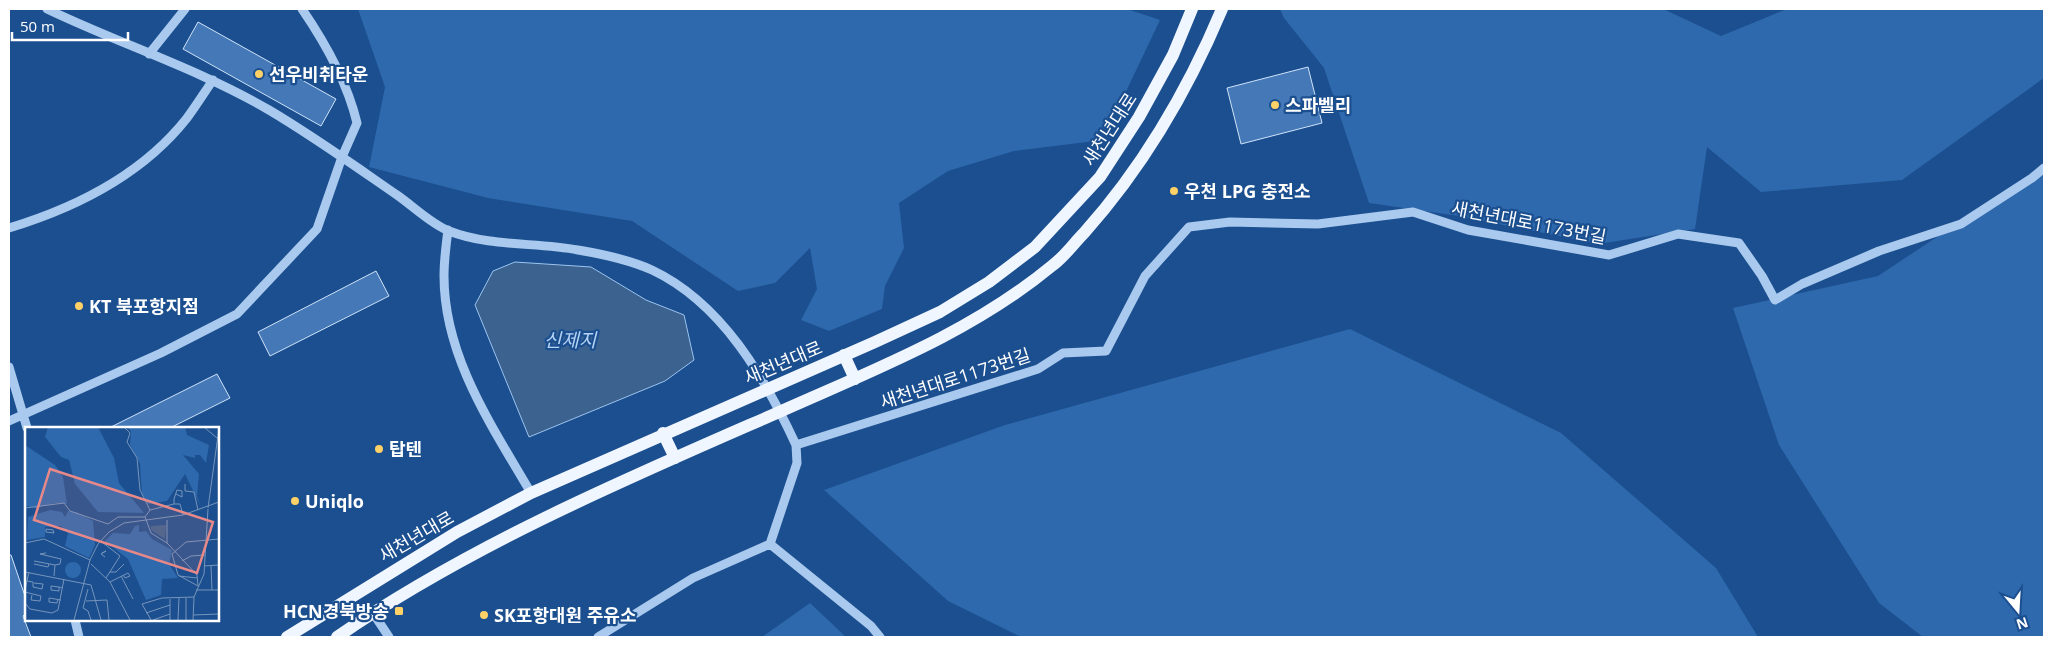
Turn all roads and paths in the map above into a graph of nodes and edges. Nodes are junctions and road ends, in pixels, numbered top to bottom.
1 (47, 9) edge
2 (185, 9) edge
3 (302, 9) edge
4 (1192, 9) edge
5 (1222, 9) edge
6 (149, 54) junction
7 (213, 80) junction
8 (342, 157) junction
9 (2044, 168) edge
10 (9, 228) edge
11 (448, 230) junction
12 (844, 355) junction
13 (9, 367) edge
14 (855, 379) junction
15 (766, 388) junction
16 (780, 411) junction
17 (24, 416) junction
18 (9, 421) edge
19 (27, 427) edge
20 (664, 434) junction
21 (796, 445) junction
22 (675, 458) junction
23 (531, 493) junction
24 (770, 544) junction
25 (373, 613) junction
26 (75, 621) edge
27 (79, 637) edge
28 (287, 637) edge
29 (337, 637) edge
30 (389, 637) edge
31 (598, 637) edge
32 (880, 637) edge

1 - 6 street
2 - 6 street
3 - 8 street
4 - 12 main road, 새천년대로
5 - 14 main road
6 - 7 street
7 - 8 street
7 - 10 street
8 - 11 street
8 - 17 street
9 - 21 street, 새천년대로1173번길
11 - 15 street
11 - 23 street
12 - 14 main road
12 - 15 main road, 새천년대로
13 - 17 street
14 - 16 main road
15 - 16 street
15 - 20 main road, 새천년대로
16 - 21 street
16 - 22 main road
17 - 18 street
17 - 19 street
20 - 22 main road
20 - 23 main road, 새천년대로
21 - 24 street
22 - 25 main road
23 - 28 main road, 새천년대로
24 - 31 street
24 - 32 street
25 - 29 main road
25 - 30 street
26 - 27 street

